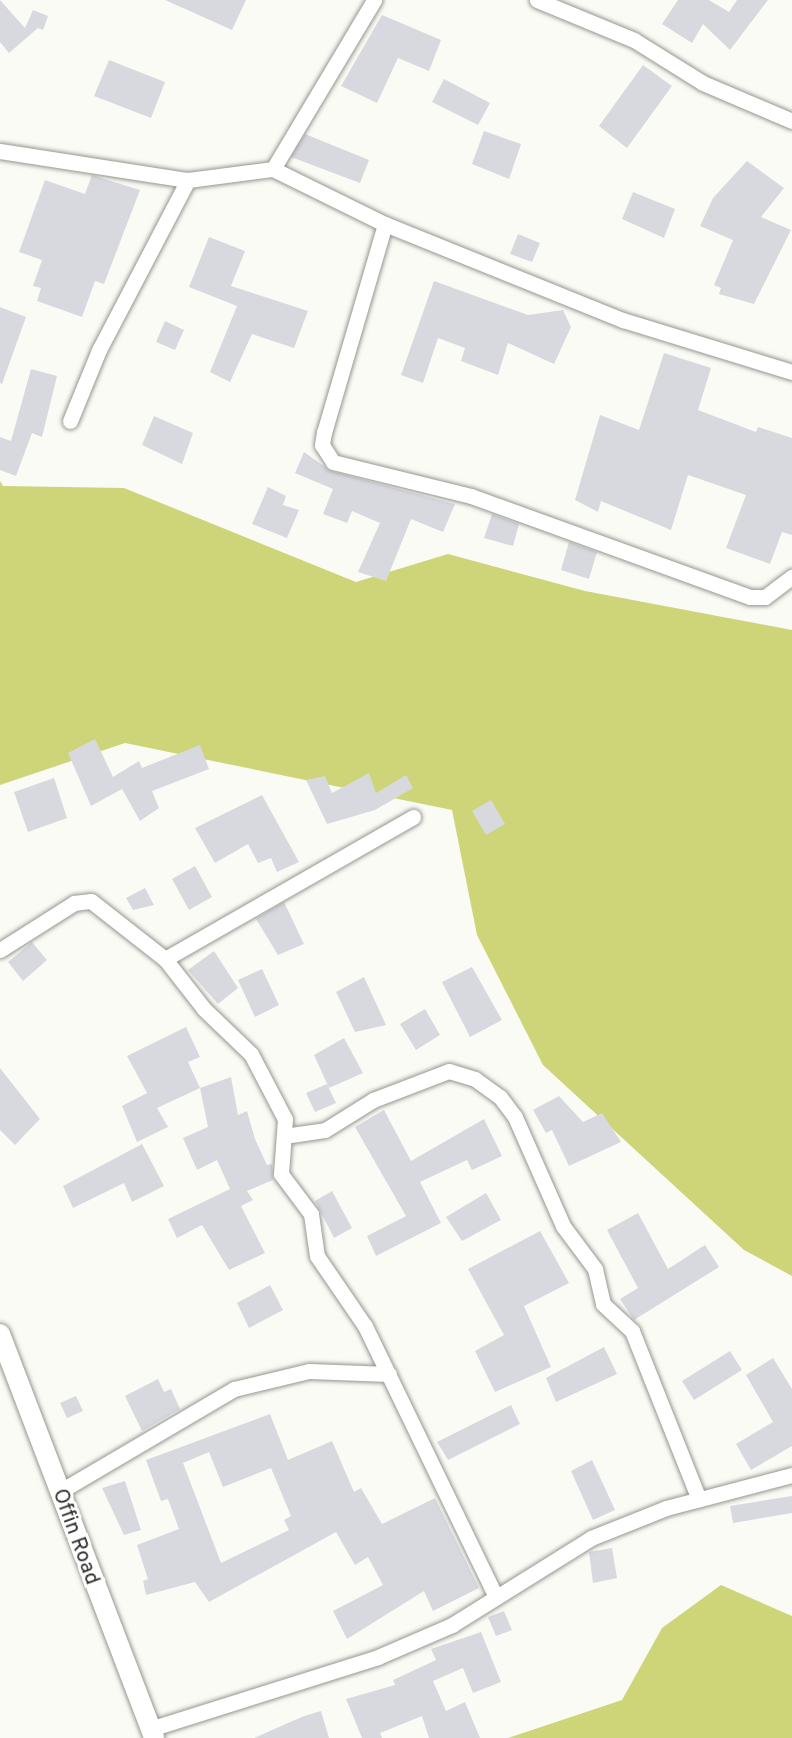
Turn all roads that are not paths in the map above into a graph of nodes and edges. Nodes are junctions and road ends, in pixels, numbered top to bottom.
1 (374, 0) edge
2 (537, 0) edge
3 (792, 121) edge
4 (0, 152) edge
5 (273, 169) junction
6 (188, 180) junction
7 (385, 224) junction
8 (792, 372) edge
9 (70, 421) dead end
10 (792, 577) edge
11 (413, 817) dead end
12 (0, 950) edge
13 (165, 959) junction
14 (284, 1136) junction
15 (0, 1334) edge
16 (389, 1374) junction
17 (792, 1475) edge
18 (59, 1492) junction
19 (699, 1499) junction
20 (495, 1595) junction
21 (152, 1733) edge

1 - 5 street
2 - 3 street
4 - 6 street
5 - 6 street
5 - 7 street
6 - 9 street
7 - 8 street
7 - 10 street
11 - 13 street
12 - 13 street
13 - 14 street
14 - 16 street
14 - 19 street
15 - 18 street, Offin Road
16 - 18 street
16 - 20 street
17 - 19 street
18 - 21 street, Offin Road
19 - 20 street
20 - 21 street

